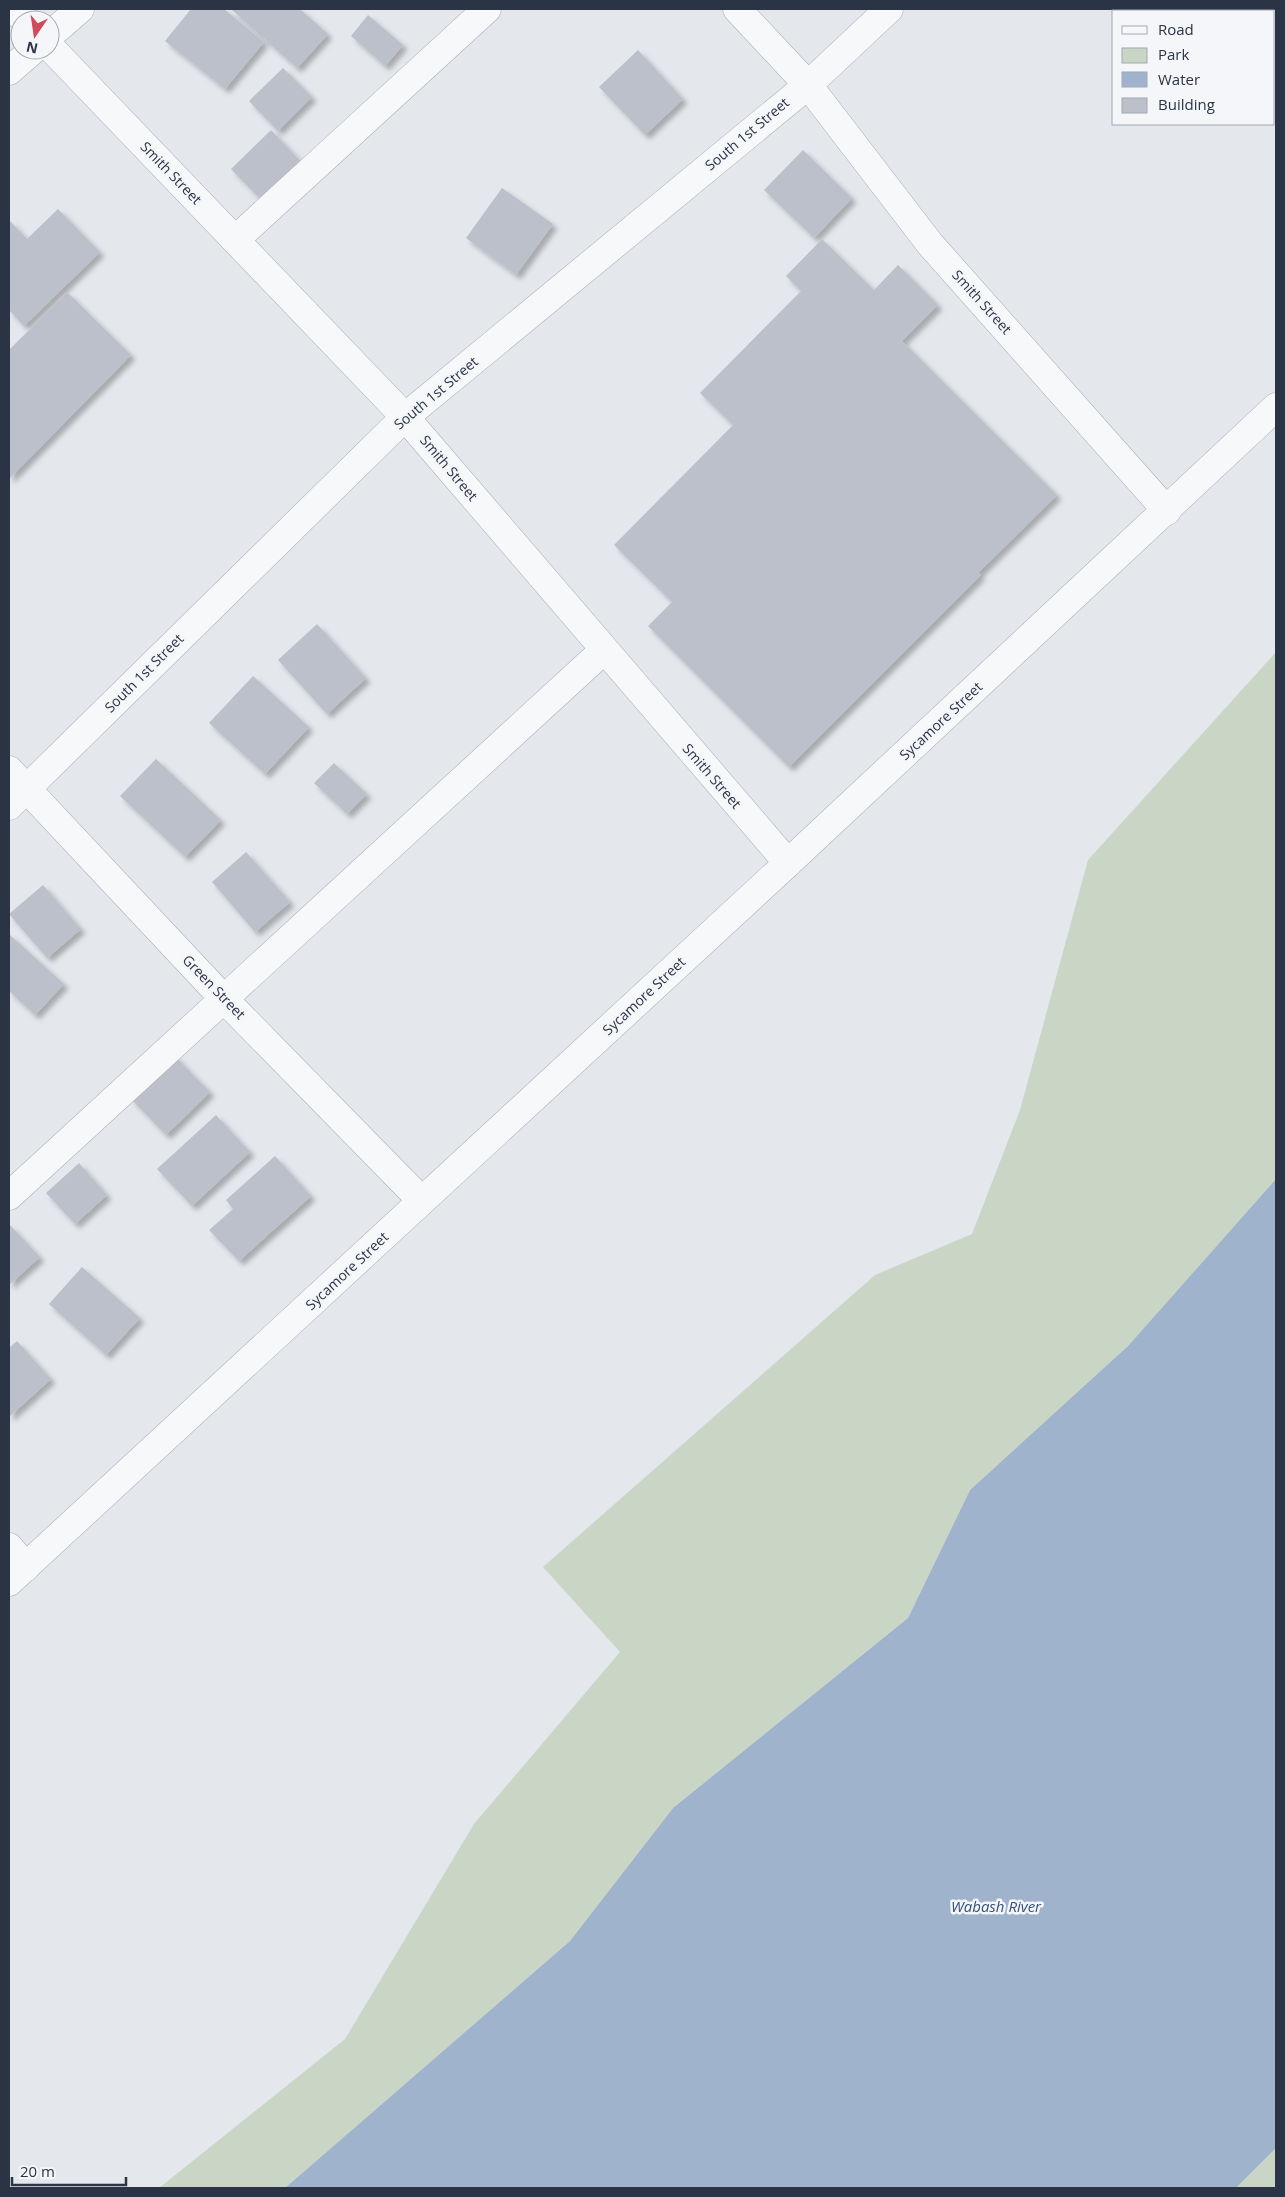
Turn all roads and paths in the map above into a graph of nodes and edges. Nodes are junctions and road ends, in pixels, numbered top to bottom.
1 (80, 9) edge
2 (487, 9) edge
3 (737, 9) edge
4 (889, 9) edge
5 (60, 26) edge
6 (60, 57) edge
7 (22, 60) edge
8 (9, 71) edge
9 (808, 84) junction
10 (235, 240) junction
11 (1276, 407) edge
12 (405, 417) junction
13 (1167, 511) junction
14 (604, 650) junction
15 (15, 788) edge
16 (788, 863) junction
17 (224, 999) junction
18 (9, 1196) edge
19 (422, 1201) junction
20 (14, 1566) edge

1 - 5 street
2 - 10 street
3 - 9 street, Smith Street
4 - 9 street, South 1st Street
6 - 10 street, Smith Street
7 - 8 street
9 - 12 street, South 1st Street
9 - 13 street, Smith Street
10 - 12 street, Smith Street
11 - 13 street, Sycamore Street
12 - 14 street, Smith Street
12 - 15 street, South 1st Street
13 - 16 street, Sycamore Street
14 - 16 street, Smith Street
14 - 17 street
15 - 17 street, Green Street
16 - 19 street, Sycamore Street
17 - 18 street
17 - 19 street, Green Street
19 - 20 street, Sycamore Street

